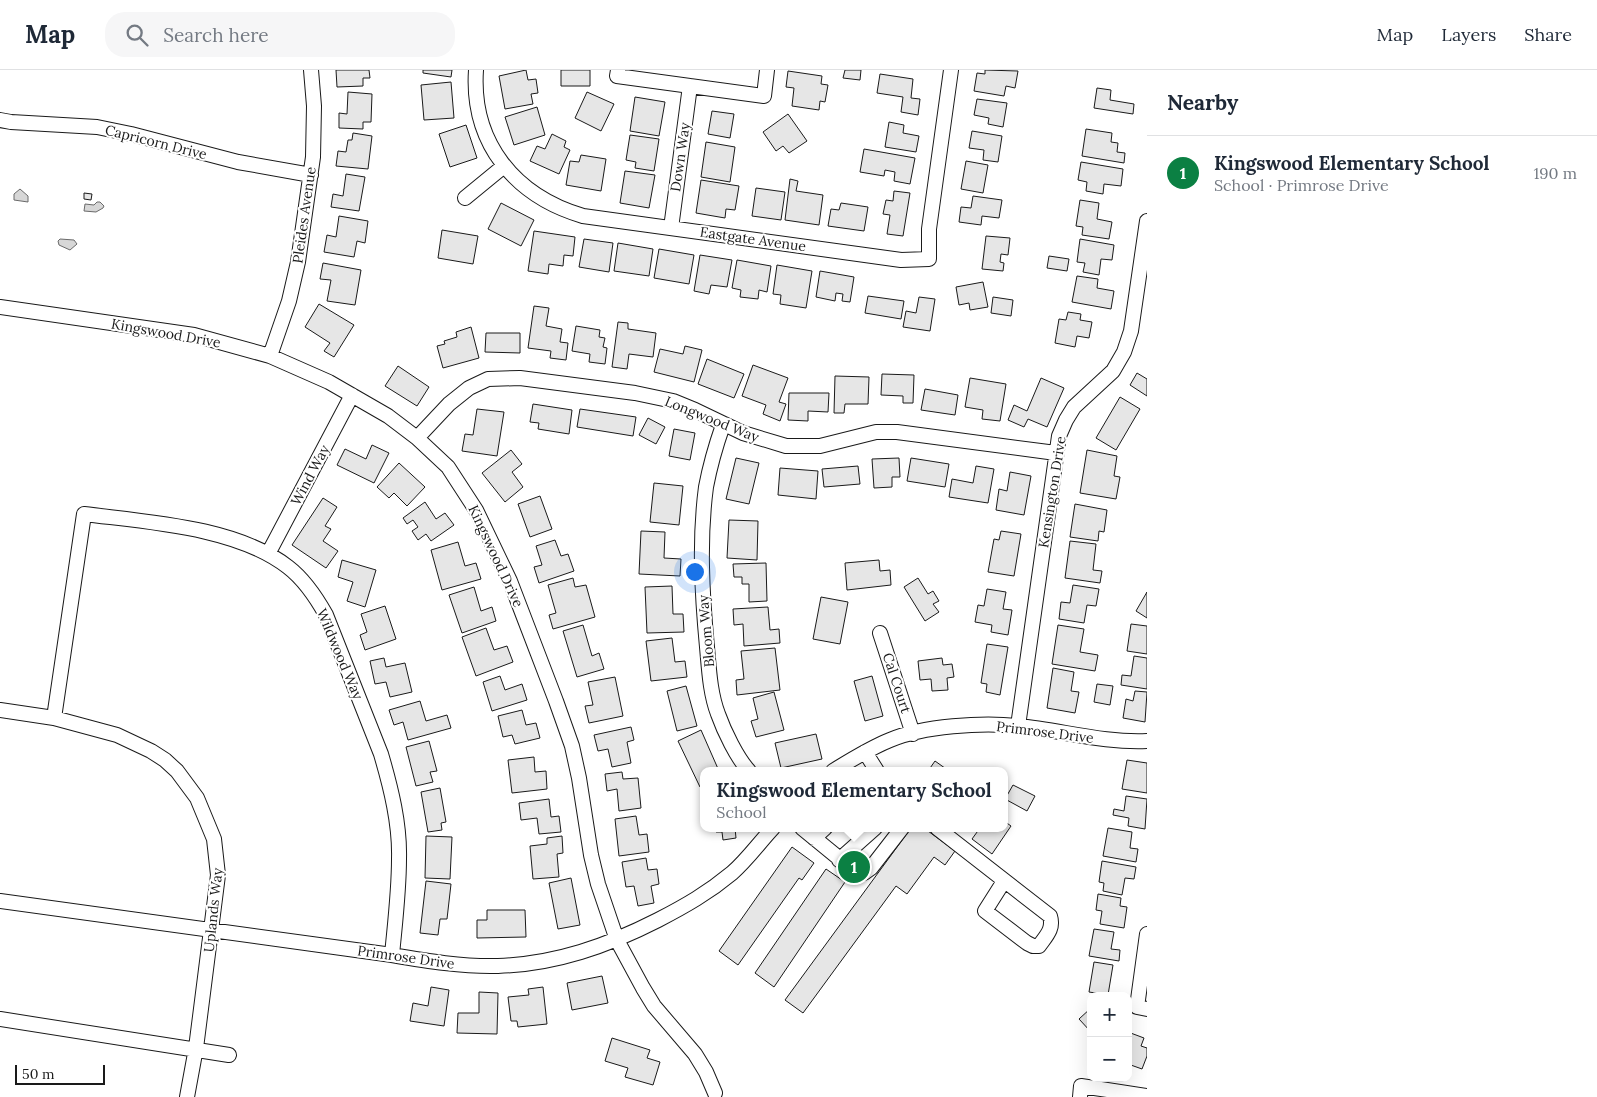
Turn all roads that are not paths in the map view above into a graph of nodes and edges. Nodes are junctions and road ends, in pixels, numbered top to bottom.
1 (311, 70) edge
2 (476, 70) edge
3 (618, 70) edge
4 (767, 70) edge
5 (951, 70) edge
6 (690, 86) junction
7 (0, 120) edge
8 (504, 166) junction
9 (311, 175) junction
10 (466, 198) dead end
11 (1147, 221) edge
12 (671, 228) junction
13 (0, 307) edge
14 (270, 356) junction
15 (352, 395) junction
16 (723, 425) junction
17 (417, 438) junction
18 (1056, 453) junction
19 (268, 554) junction
20 (880, 633) dead end
21 (0, 710) edge
22 (54, 718) junction
23 (1018, 726) junction
24 (913, 734) junction
25 (1147, 741) edge
26 (865, 752) junction
27 (747, 767) edge
28 (840, 767) edge
29 (874, 767) edge
30 (769, 832) edge
31 (807, 832) edge
32 (821, 832) edge
33 (870, 832) edge
34 (899, 832) edge
35 (942, 832) edge
36 (814, 838) junction
37 (840, 860) junction
38 (1004, 881) junction
39 (0, 901) edge
40 (212, 931) junction
41 (1147, 934) edge
42 (618, 940) junction
43 (392, 955) junction
44 (1147, 1009) edge
45 (0, 1019) edge
46 (196, 1048) junction
47 (229, 1054) dead end
48 (715, 1093) dead end
49 (1147, 1096) edge
50 (187, 1097) edge
51 (1080, 1097) edge

1 - 9 street, Pleides Avenue
2 - 8 street, Eastgate Avenue
3 - 6 street
4 - 6 street
5 - 12 street, Eastgate Avenue
6 - 12 street, Down Way
7 - 9 street, Capricorn Drive
8 - 10 street
8 - 12 street, Eastgate Avenue
9 - 14 street, Pleides Avenue
11 - 18 street, Kensington Drive
13 - 14 street, Kingswood Drive
14 - 15 street, Kingswood Drive
15 - 17 street, Kingswood Drive
15 - 19 street, Wind Way
16 - 17 street, Longwood Way
16 - 18 street, Longwood Way
16 - 27 street, Bloom Way
17 - 42 street, Kingswood Drive
18 - 23 street, Kensington Drive
19 - 22 street, Wildwood Way
19 - 43 street, Wildwood Way
20 - 24 street, Cal Court
21 - 22 street, Uplands Way
22 - 40 street, Uplands Way
23 - 24 street, Primrose Drive
23 - 25 street, Primrose Drive
24 - 26 street, Primrose Drive
26 - 28 street, Primrose Drive
26 - 29 street
30 - 42 street, Primrose Drive
31 - 36 street
32 - 36 street
33 - 37 street
34 - 37 street
35 - 38 street
36 - 37 street
38 - 38 street
39 - 40 street, Primrose Drive
40 - 43 street, Primrose Drive
40 - 46 street, Uplands Way
41 - 44 street
42 - 43 street, Primrose Drive
42 - 48 street, Kingswood Drive
45 - 46 street
46 - 47 street
46 - 50 street, Uplands Way
49 - 51 street

